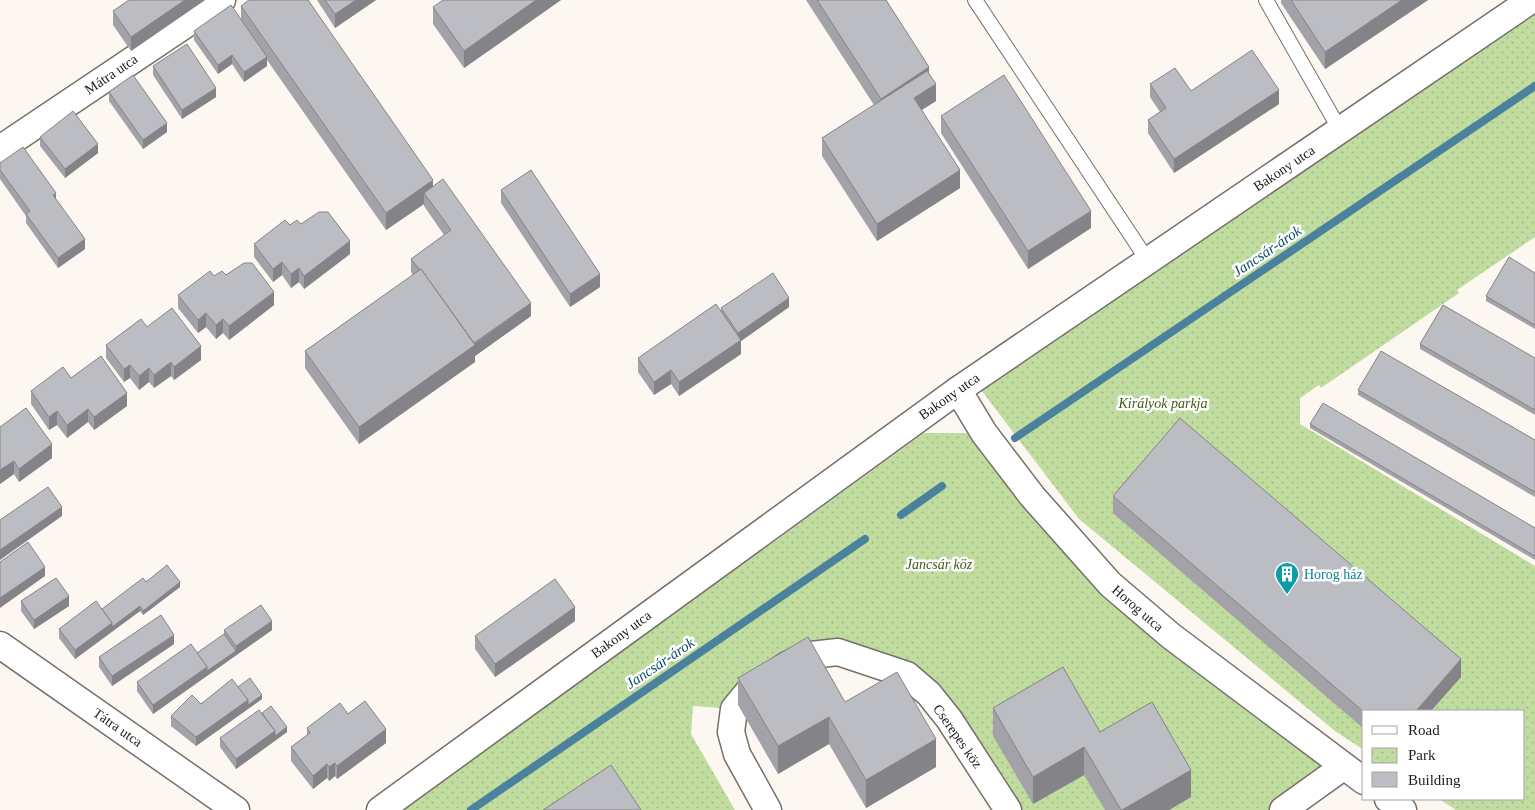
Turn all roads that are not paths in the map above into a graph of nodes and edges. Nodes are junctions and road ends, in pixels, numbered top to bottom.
1 (222, 0) edge
2 (975, 0) edge
3 (1266, 0) edge
4 (1531, 0) edge
5 (1340, 130) junction
6 (0, 149) edge
7 (1148, 261) junction
8 (958, 390) junction
9 (0, 645) edge
10 (1343, 766) junction
11 (1362, 780) edge
12 (1389, 800) edge
13 (1005, 809) edge
14 (236, 810) edge
15 (380, 810) edge
16 (768, 810) edge
17 (1283, 810) edge
18 (1403, 810) edge

1 - 6 street, Mátra utca
2 - 7 lane
3 - 5 lane
4 - 5 street, Bakony utca
5 - 7 street, Bakony utca
7 - 8 street, Bakony utca
8 - 10 street, Horog utca
8 - 15 street, Bakony utca
9 - 14 street, Tátra utca
10 - 11 street, Horog utca
10 - 17 street
12 - 18 street
13 - 16 street, Cserepes köz

